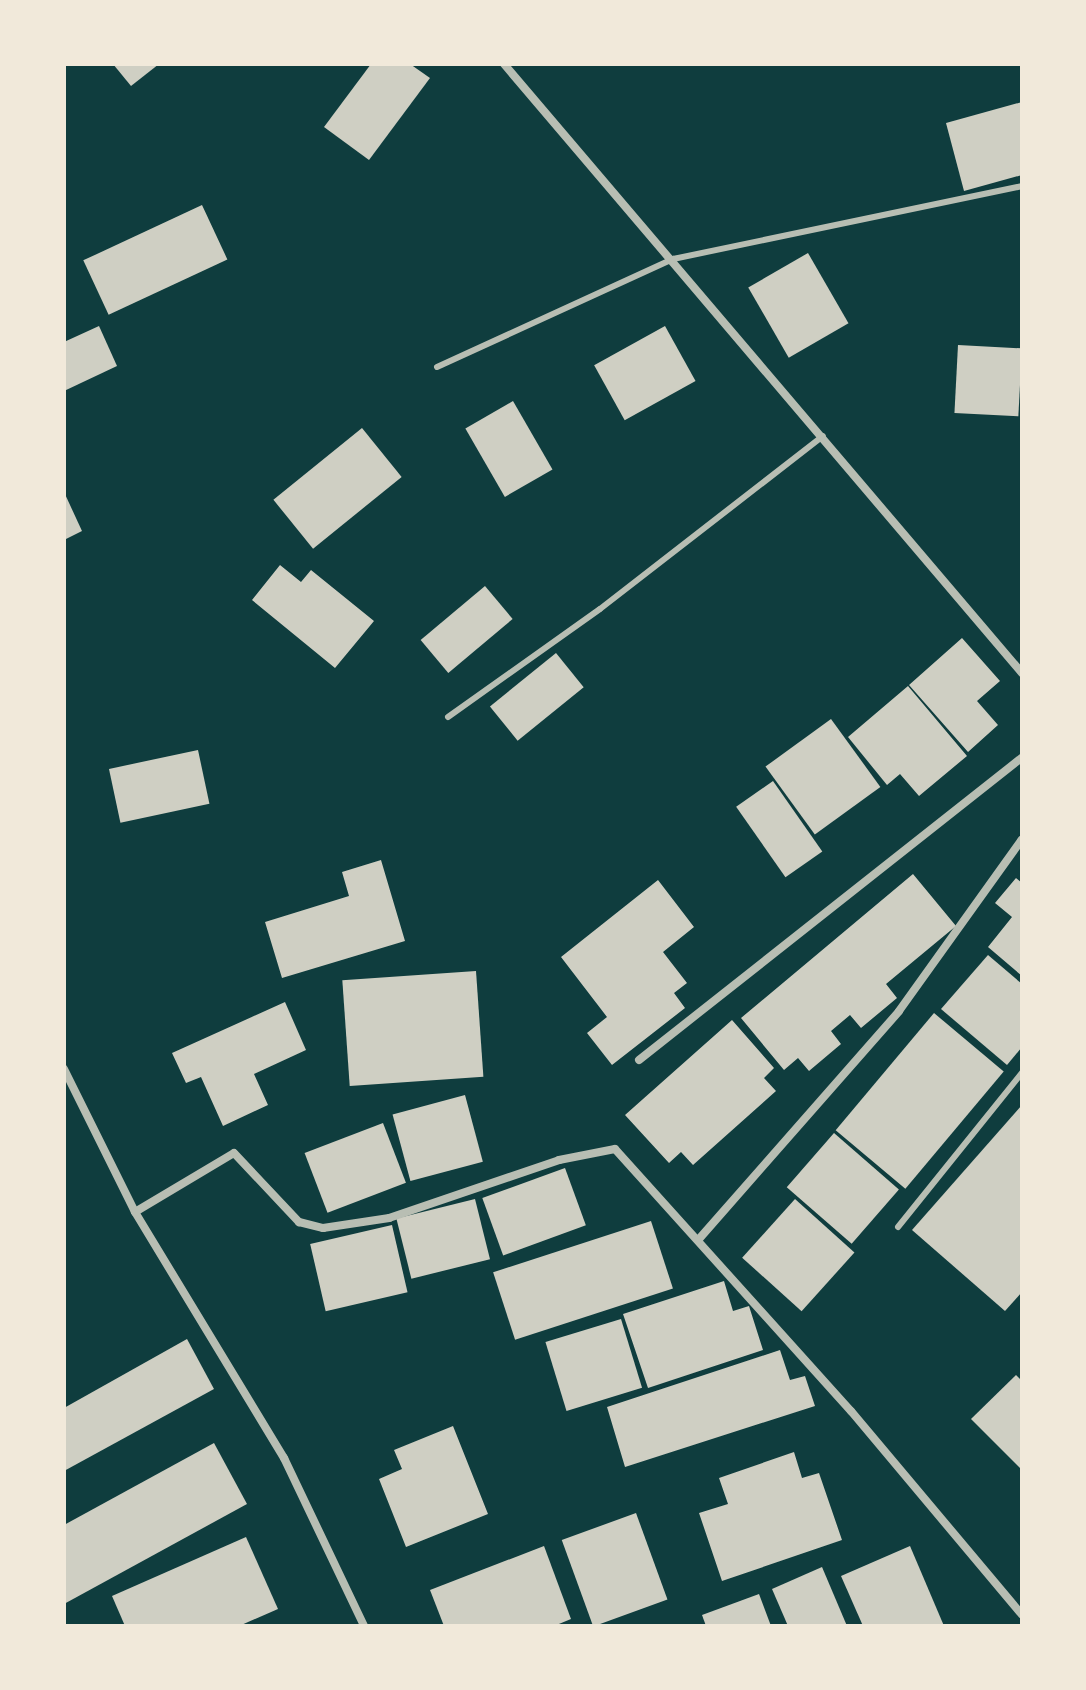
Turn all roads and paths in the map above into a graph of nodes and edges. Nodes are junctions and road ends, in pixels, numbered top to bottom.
1 (504, 64) edge
2 (1022, 186) edge
3 (673, 259) junction
4 (437, 367) dead end
5 (823, 435) junction
6 (1022, 673) edge
7 (448, 717) dead end
8 (1022, 757) edge
9 (1022, 839) edge
10 (639, 1060) dead end
11 (64, 1069) edge
12 (1022, 1073) edge
13 (135, 1212) junction
14 (898, 1227) dead end
15 (699, 1239) junction
16 (1022, 1615) edge
17 (364, 1626) edge

1 - 3 street
2 - 3 lane
3 - 4 lane
3 - 5 street
5 - 6 street
5 - 7 lane
8 - 10 street
9 - 15 street
11 - 13 street
12 - 14 lane
13 - 15 street
13 - 17 street
15 - 16 street

